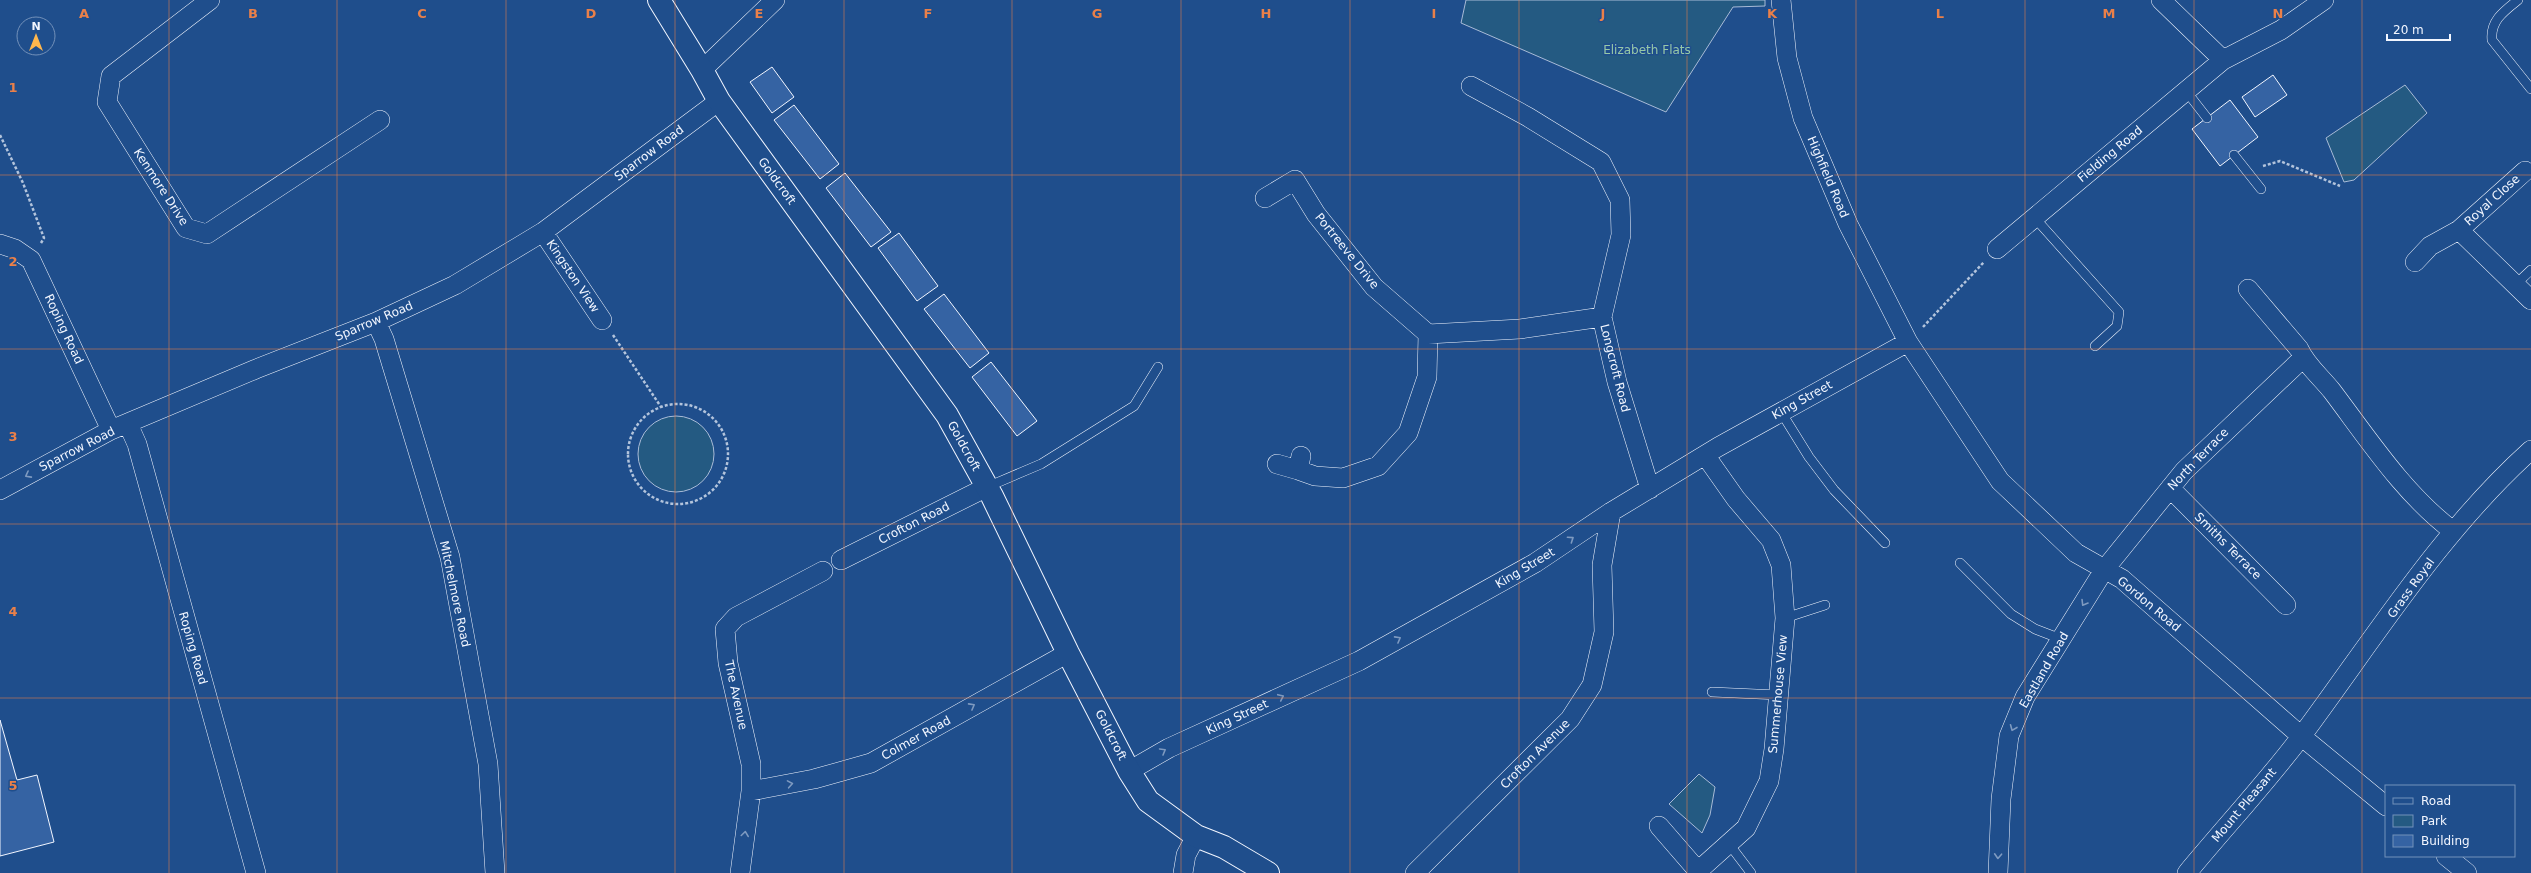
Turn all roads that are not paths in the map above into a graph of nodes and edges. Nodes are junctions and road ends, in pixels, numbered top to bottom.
1 (210, 0) edge
2 (659, 0) edge
3 (775, 0) edge
4 (1782, 0) edge
5 (2161, 0) edge
6 (2324, 0) edge
7 (2518, 0) edge
8 (2223, 60) junction
9 (702, 70) junction
10 (1471, 86) dead end
11 (2531, 89) edge
12 (2186, 91) junction
13 (719, 101) junction
14 (2207, 118) dead end
15 (380, 120) dead end
16 (2234, 155) dead end
17 (2525, 171) dead end
18 (2261, 189) dead end
19 (1264, 198) dead end
20 (2034, 217) junction
21 (2459, 230) junction
22 (543, 232) junction
23 (0, 244) edge
24 (1997, 249) road end
25 (2415, 262) dead end
26 (2531, 270) edge
27 (2515, 285) junction
28 (2248, 289) dead end
29 (2531, 300) edge
30 (1602, 317) junction
31 (602, 320) road end
32 (376, 322) junction
33 (1428, 334) junction
34 (1908, 342) junction
35 (2095, 346) dead end
36 (2303, 358) junction
37 (1158, 367) dead end
38 (1781, 412) junction
39 (120, 427) junction
40 (2531, 450) edge
41 (1705, 454) junction
42 (1277, 464) dead end
43 (986, 487) junction
44 (2170, 488) junction
45 (1650, 489) junction
46 (0, 490) edge
47 (1611, 512) junction
48 (2453, 531) junction
49 (1885, 543) dead end
50 (841, 560) dead end
51 (1960, 563) dead end
52 (2104, 570) junction
53 (823, 571) dead end
54 (1825, 605) dead end
55 (2286, 605) dead end
56 (1785, 618) junction
57 (2061, 639) junction
58 (1068, 653) junction
59 (1712, 692) dead end
60 (1779, 695) junction
61 (2301, 736) junction
62 (1129, 771) junction
63 (752, 791) junction
64 (2385, 805) edge
65 (1659, 826) dead end
66 (1196, 836) junction
67 (1729, 844) junction
68 (2447, 857) edge
69 (1698, 872) edge
70 (256, 873) edge
71 (496, 873) edge
72 (740, 873) edge
73 (1183, 873) edge
74 (1268, 873) edge
75 (1415, 873) edge
76 (1751, 873) edge
77 (1998, 873) edge
78 (2187, 873) edge
79 (2467, 873) edge

1 - 15 street, Kenmore Drive
2 - 9 street, Goldcroft
3 - 9 street
4 - 34 street, Highfield Road
5 - 8 street
6 - 8 street, Fielding Road
7 - 11 lane
8 - 12 street, Fielding Road
9 - 13 street, Goldcroft
10 - 30 street, Longcroft Road
12 - 14 lane
12 - 20 street, Fielding Road
13 - 22 street, Sparrow Road
13 - 43 street, Goldcroft
16 - 18 lane
17 - 21 street, Royal Close
19 - 33 street, Portreeve Drive
20 - 24 street, Fielding Road
20 - 35 lane
21 - 25 street, Royal Close
21 - 27 street, Royal Close
22 - 31 street, Kingston View
22 - 32 street, Sparrow Road
23 - 39 street, Roping Road
26 - 27 lane
27 - 29 street, Royal Close
28 - 36 street
30 - 33 street
30 - 45 street, Longcroft Road
32 - 39 street, Sparrow Road
32 - 71 street, Mitchelmore Road
33 - 42 street
34 - 38 street, King Street
34 - 52 street, Gordon Road
36 - 44 street, North Terrace
36 - 48 street
37 - 43 lane
38 - 41 street, King Street
38 - 49 lane
39 -> 46 street, Sparrow Road
39 - 70 street, Roping Road
40 - 48 street, Grass Royal
41 - 45 street, King Street
41 - 56 street, Summerhouse View
43 - 50 street, Crofton Road
43 - 58 street, Goldcroft
44 - 52 street, North Terrace
44 - 55 street, Smiths Terrace
45 - 47 street, King Street
62 -> 47 street, King Street
47 - 75 street, Crofton Avenue
48 - 61 street, Grass Royal
51 - 57 lane
52 -> 57 street, Eastland Road
52 - 61 street, Gordon Road
53 - 63 street, The Avenue
54 - 56 lane
56 - 60 street, Summerhouse View
57 -> 77 street, Eastland Road
58 - 62 street, Goldcroft
63 -> 58 street, Colmer Road
59 - 60 lane
60 - 67 street, Summerhouse View
61 - 64 street, Gordon Road
61 - 78 street, Mount Pleasant
62 - 66 street, Goldcroft
72 -> 63 street, The Avenue
65 - 69 street, Summerhouse View
66 - 73 street
66 - 74 street, Goldcroft
67 - 69 street, Summerhouse View
67 - 76 lane
68 - 79 street

